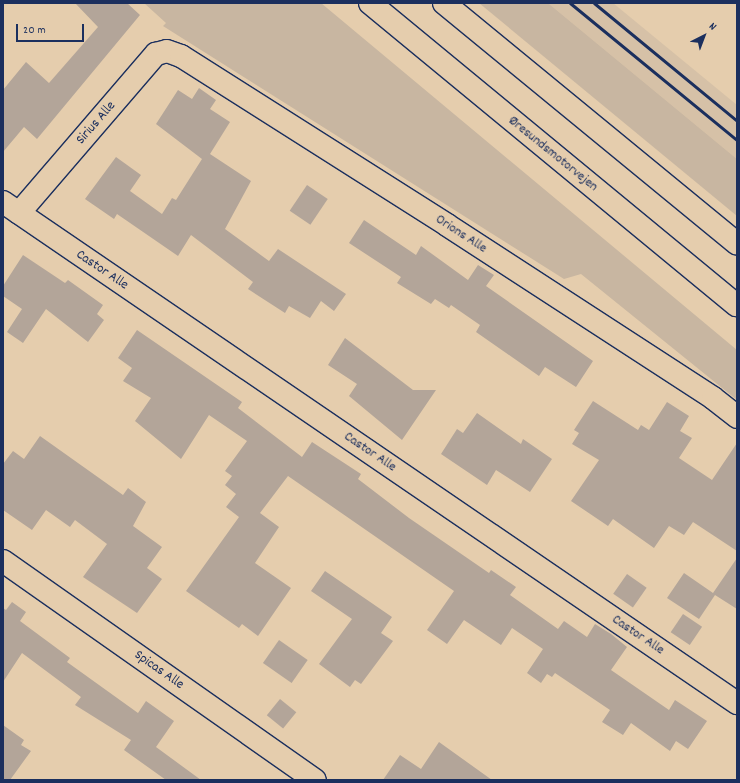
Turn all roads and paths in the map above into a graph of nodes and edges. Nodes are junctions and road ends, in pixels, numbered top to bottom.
1 (370, 3) edge
2 (444, 3) edge
3 (181, 56) joint
4 (11, 207) edge
5 (737, 244) edge
6 (737, 305) edge
7 (737, 417) edge
8 (3, 560) edge
9 (737, 703) edge
10 (315, 780) edge

1 - 6 main road, Øresundsmotorvejen
2 - 5 main road
3 - 4 main road, Sirius Alle
3 - 7 main road, Orions Alle
4 - 9 main road, Castor Alle
8 - 10 main road, Spicas Alle

